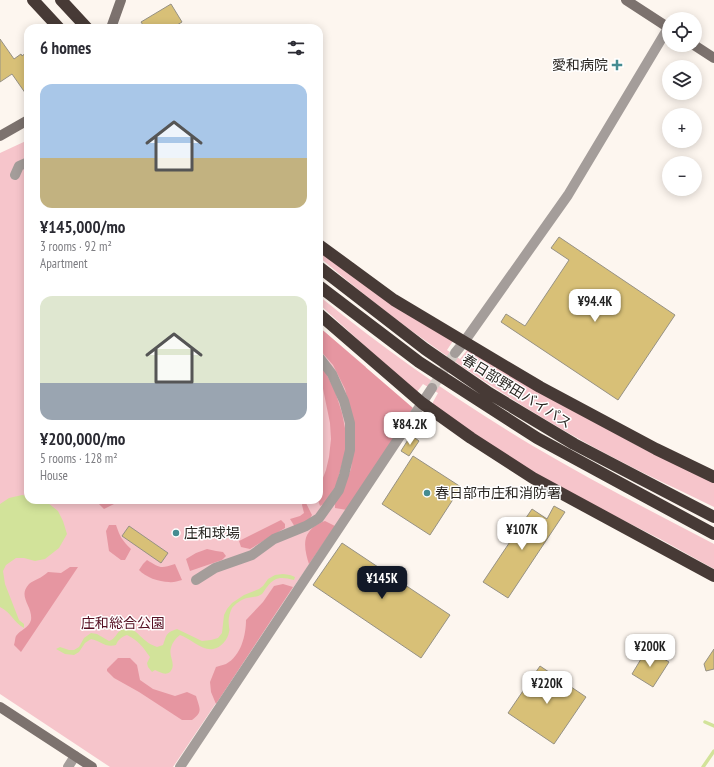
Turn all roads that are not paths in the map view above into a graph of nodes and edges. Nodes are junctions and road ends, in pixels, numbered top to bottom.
1 (33, 0) edge
2 (61, 0) edge
3 (121, 0) edge
4 (626, 0) edge
5 (55, 24) edge
6 (83, 24) edge
7 (112, 24) edge
8 (662, 24) edge
9 (662, 38) edge
10 (702, 50) edge
11 (714, 58) edge
12 (24, 122) edge
13 (0, 136) edge
14 (24, 164) edge
15 (15, 175) dead end
16 (323, 248) edge
17 (323, 270) edge
18 (323, 289) edge
19 (323, 317) edge
20 (464, 342) junction
21 (455, 353) tunnel mouth
22 (323, 362) edge
23 (432, 388) tunnel mouth
24 (422, 403) junction
25 (714, 478) edge
26 (714, 517) edge
27 (714, 534) edge
28 (714, 576) edge
29 (196, 580) dead end
30 (0, 707) edge
31 (75, 756) junction
32 (68, 767) edge
33 (92, 767) edge
34 (180, 767) edge

1 - 5 highway
2 - 6 highway
3 - 7 street
4 - 8 street
9 - 20 street
10 - 11 street
12 - 13 street
14 - 15 street
16 - 20 highway
17 - 26 highway, 春日部野田バイパス
18 - 27 highway, 春日部野田バイパス
19 - 24 highway
20 - 21 street
20 - 25 highway
22 - 29 street
23 - 24 street
24 - 28 highway
24 - 34 street
30 - 31 street
31 - 32 street
31 - 33 street

